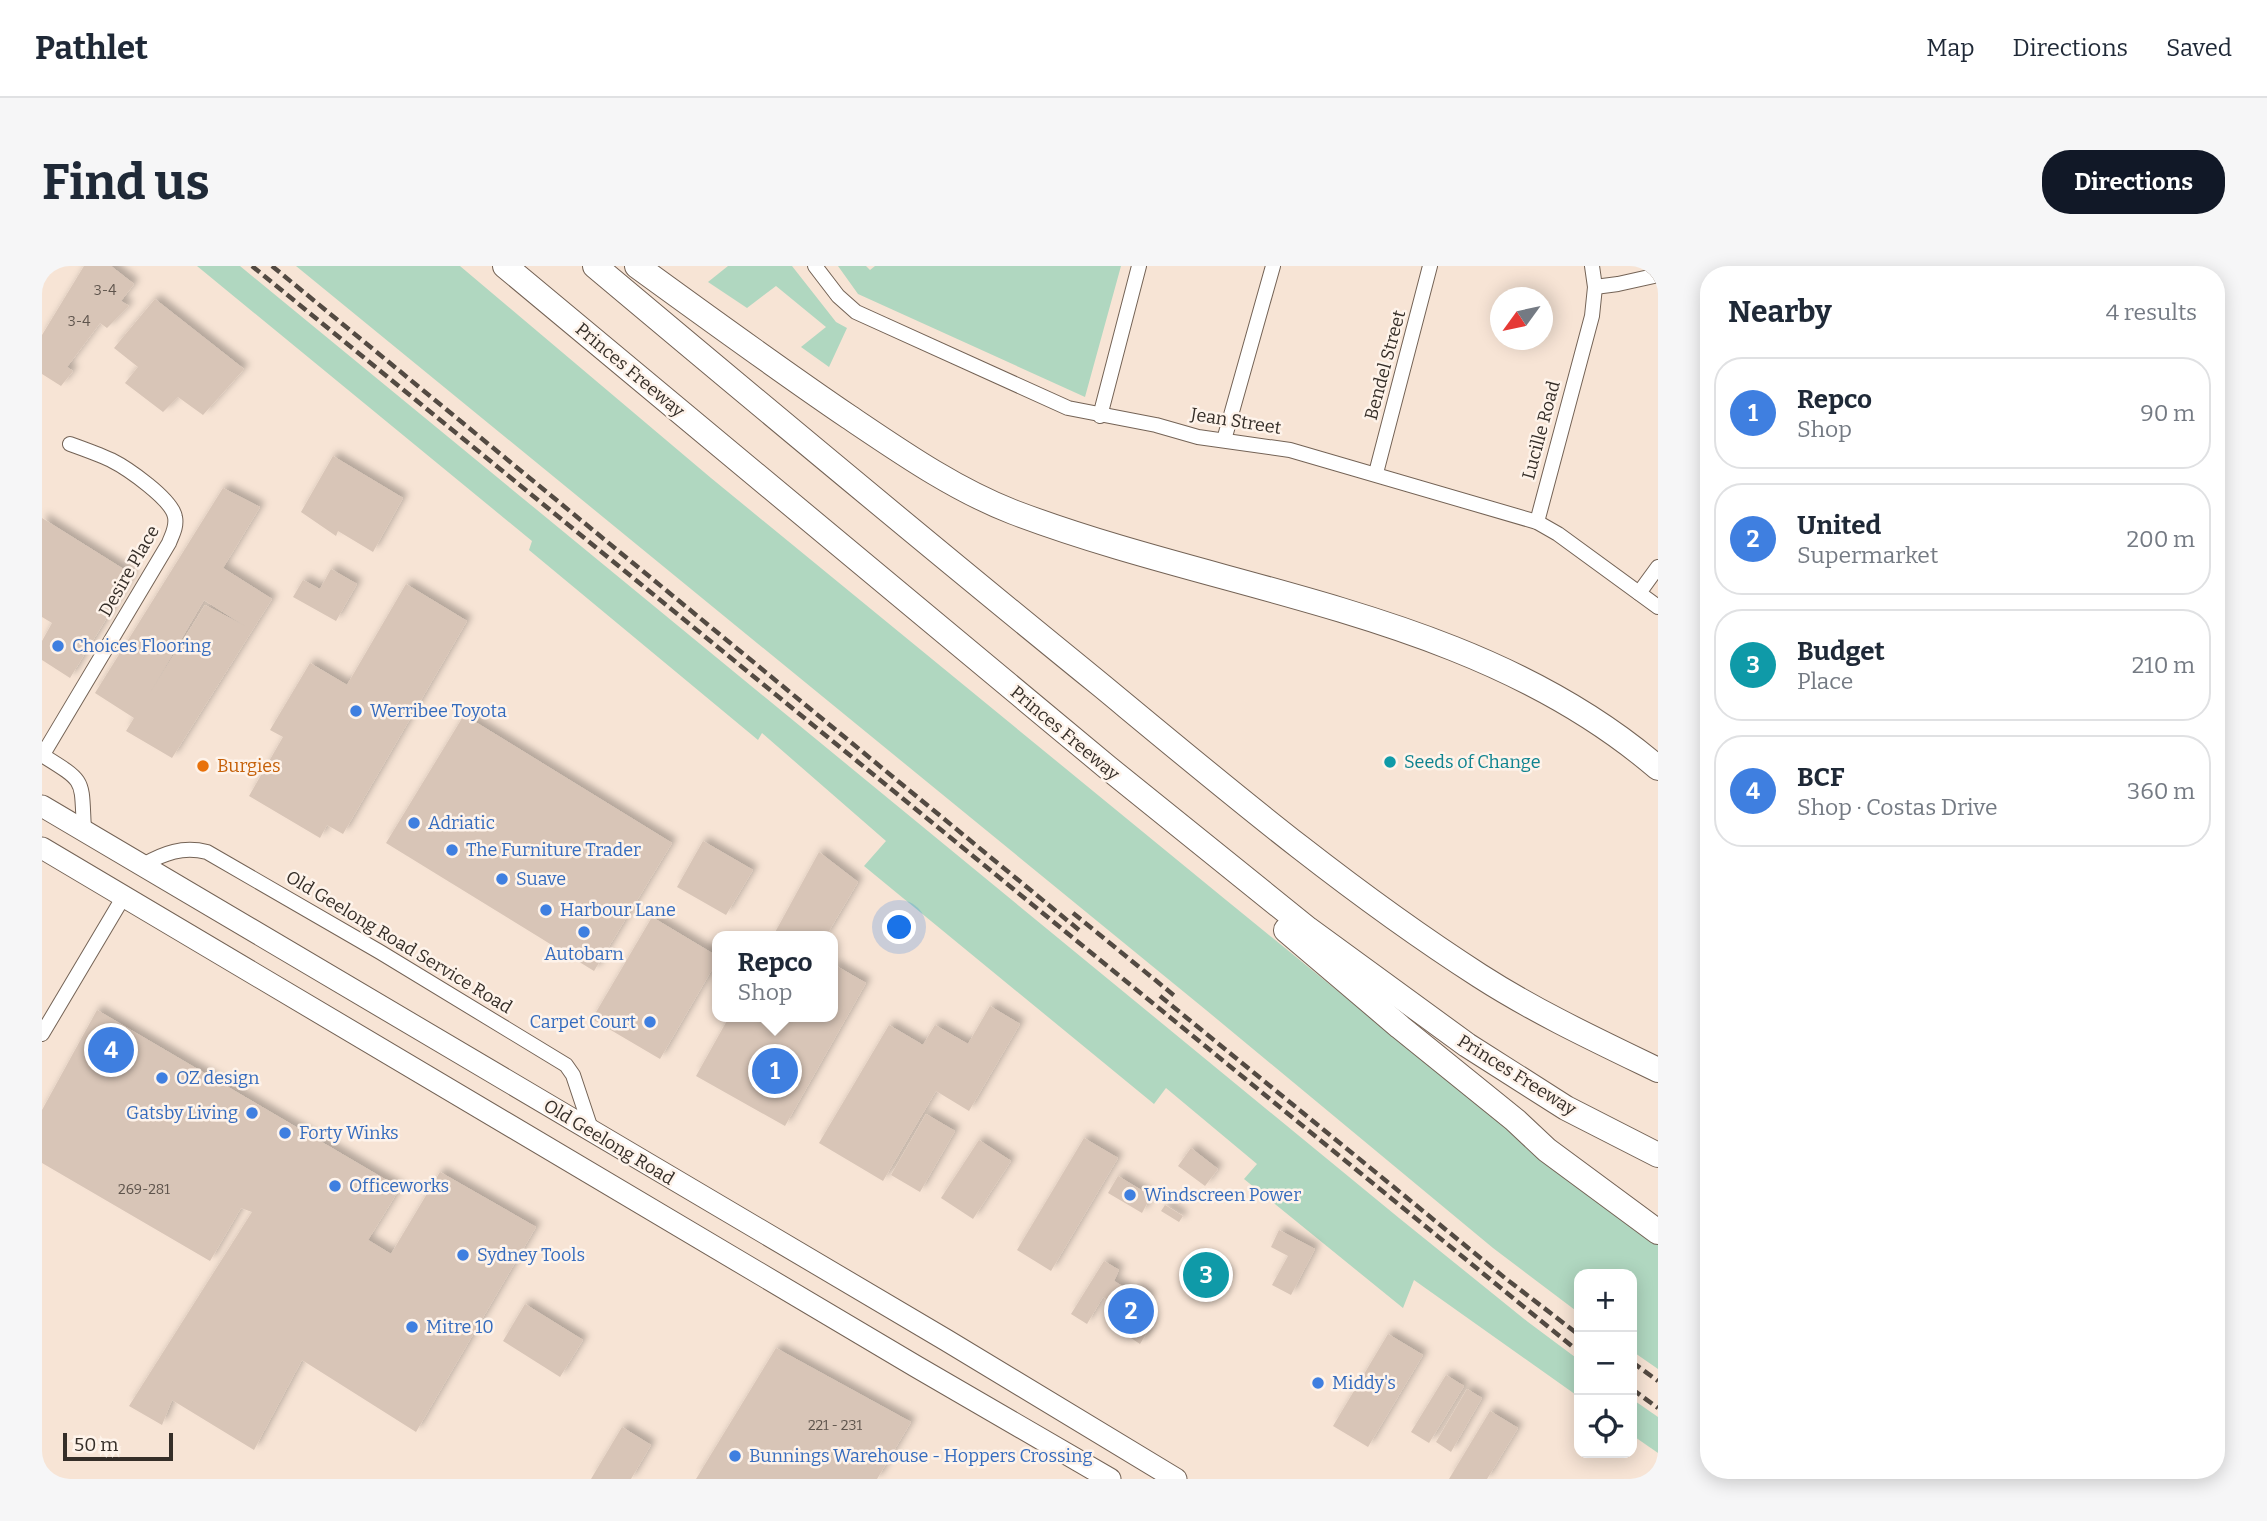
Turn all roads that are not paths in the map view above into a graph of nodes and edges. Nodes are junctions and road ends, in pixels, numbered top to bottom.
1 (505, 266) edge
2 (595, 266) edge
3 (637, 266) edge
4 (815, 266) edge
5 (1139, 266) edge
6 (1273, 266) edge
7 (1430, 266) edge
8 (1592, 266) edge
9 (1658, 275) edge
10 (1595, 287) junction
11 (1100, 416) junction
12 (1224, 440) junction
13 (70, 444) dead end
14 (1376, 473) junction
15 (1537, 522) junction
16 (1658, 567) edge
17 (1639, 593) junction
18 (1658, 607) edge
19 (42, 756) edge
20 (1107, 767) junction
21 (1658, 768) edge
22 (42, 806) edge
23 (84, 830) junction
24 (42, 848) edge
25 (143, 866) junction
26 (124, 896) junction
27 (42, 1034) edge
28 (482, 1066) junction
29 (1658, 1069) edge
30 (464, 1098) junction
31 (1515, 1120) junction
32 (592, 1132) junction
33 (1658, 1155) edge
34 (690, 1190) junction
35 (1658, 1213) edge
36 (671, 1221) junction
37 (751, 1227) junction
38 (1658, 1232) edge
39 (734, 1258) junction
40 (990, 1367) junction
41 (972, 1399) junction
42 (1110, 1479) edge
43 (1177, 1479) edge

1 - 20 highway, Princes Freeway
2 - 29 highway
3 - 21 highway
4 - 11 street, Jean Street
5 - 11 street
6 - 12 street
7 - 14 street, Bendel Street
8 - 10 street, Lucille Road
9 - 10 street
10 - 15 street, Lucille Road
11 - 12 street, Jean Street
12 - 14 street, Jean Street
13 - 19 street, Desire Place
14 - 15 street, Jean Street
15 - 17 street, Jean Street
16 - 17 street
17 - 18 street, Jean Street
19 - 23 street
20 - 31 highway
20 - 33 highway, Princes Freeway
22 - 23 main road, Old Geelong Road
23 - 25 main road, Old Geelong Road
24 - 26 main road, Old Geelong Road
25 - 26 main road
25 - 28 main road, Old Geelong Road
25 - 32 street, Old Geelong Road Service Road
26 - 27 street
26 - 30 main road, Old Geelong Road
28 - 30 main road
28 - 32 main road, Old Geelong Road
30 - 36 main road, Old Geelong Road
31 - 35 highway
31 - 38 highway
32 - 34 main road, Old Geelong Road
34 - 36 main road
34 - 37 main road, Old Geelong Road
36 - 39 main road, Old Geelong Road
37 - 39 main road
37 - 40 main road, Old Geelong Road
39 - 41 main road, Old Geelong Road
40 - 41 main road
40 - 43 main road, Old Geelong Road
41 - 42 main road, Old Geelong Road

